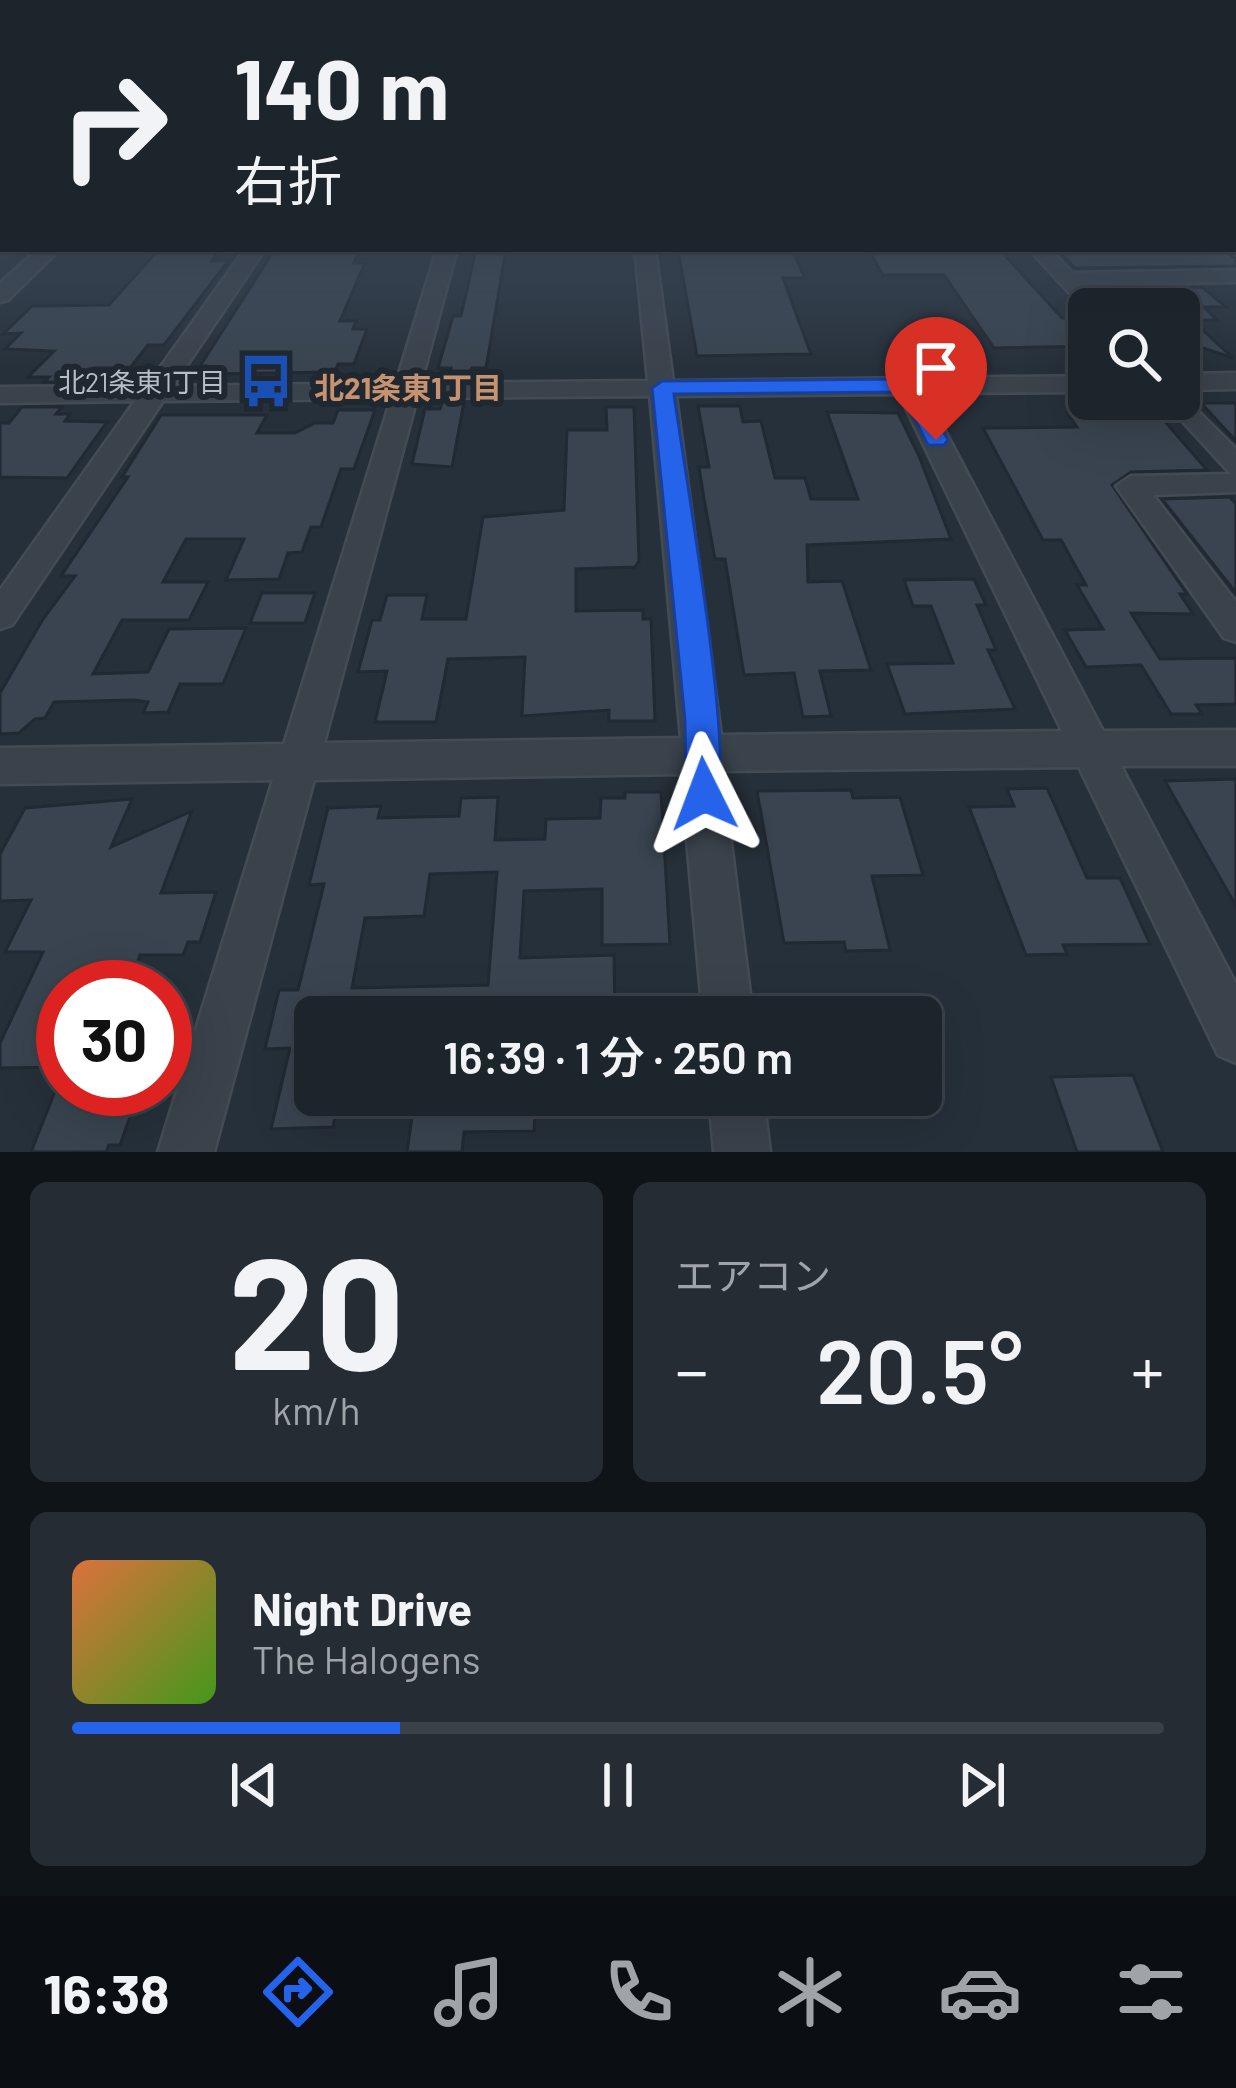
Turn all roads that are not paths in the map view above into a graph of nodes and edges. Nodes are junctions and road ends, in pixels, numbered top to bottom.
1 (35, 263) edge
2 (245, 263) edge
3 (444, 263) edge
4 (647, 263) edge
5 (1051, 263) edge
6 (1236, 276) edge
7 (1066, 279) junction
8 (1074, 288) edge
9 (0, 295) edge
10 (1236, 381) edge
11 (1200, 382) edge
12 (1068, 383) edge
13 (908, 386) junction
14 (662, 388) junction
15 (406, 390) junction
16 (154, 394) junction
17 (0, 395) edge
18 (1194, 420) edge
19 (1236, 466) edge
20 (1236, 483) edge
21 (0, 616) edge
22 (1236, 628) edge
23 (1236, 748) edge
24 (1093, 750) junction
25 (700, 756) junction
26 (299, 762) junction
27 (0, 766) edge
28 (726, 996) edge
29 (1236, 1037) edge
30 (738, 1116) edge
31 (186, 1152) edge
32 (742, 1152) edge

1 - 9 street
2 - 16 street
3 - 15 street
4 - 14 street
5 - 7 street
6 - 7 street
7 - 8 street
10 - 11 street
12 - 13 street
13 - 14 street
13 - 24 street
14 - 15 street
14 - 25 street
15 - 16 street
15 - 26 street
16 - 17 street
16 - 21 street
18 - 19 street
20 - 22 street
23 - 24 street
24 - 25 street
24 - 29 street
25 - 26 street
25 - 28 street
26 - 27 street
26 - 31 street
30 - 32 street

